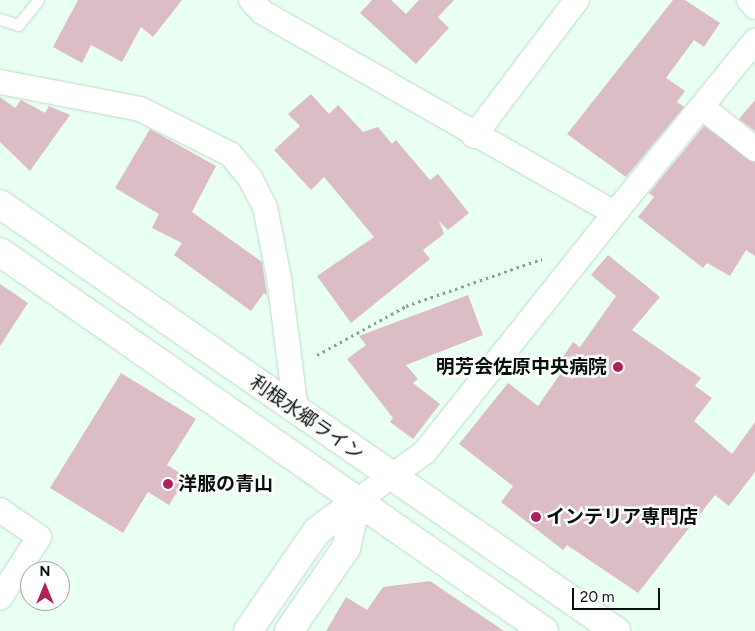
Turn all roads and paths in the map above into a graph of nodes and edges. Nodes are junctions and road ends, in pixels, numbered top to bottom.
1 (38, 0) edge
2 (577, 0) edge
3 (749, 0) edge
4 (263, 4) edge
5 (755, 7) edge
6 (0, 19) edge
7 (755, 41) edge
8 (0, 82) edge
9 (702, 107) junction
10 (474, 136) junction
11 (755, 149) edge
12 (0, 204) edge
13 (615, 213) junction
14 (0, 252) edge
15 (584, 252) junction
16 (290, 370) junction
17 (296, 411) junction
18 (391, 477) junction
19 (357, 501) junction
20 (0, 510) edge
21 (0, 598) edge
22 (248, 631) edge
23 (289, 631) edge
24 (544, 631) edge
25 (616, 631) edge

1 - 6 lane
2 - 10 street
3 - 5 street
4 - 10 street
7 - 9 street
8 - 16 street
9 - 11 street
9 - 13 street
10 - 13 street
12 - 17 main road, 利根水郷ライン
13 - 15 street
14 - 19 main road
15 - 16 path
15 - 18 street
16 - 17 street
17 - 18 main road, 利根水郷ライン
18 - 19 street
18 - 25 main road, 利根水郷ライン
19 - 22 main road
19 - 23 main road
19 - 24 main road
20 - 21 street

